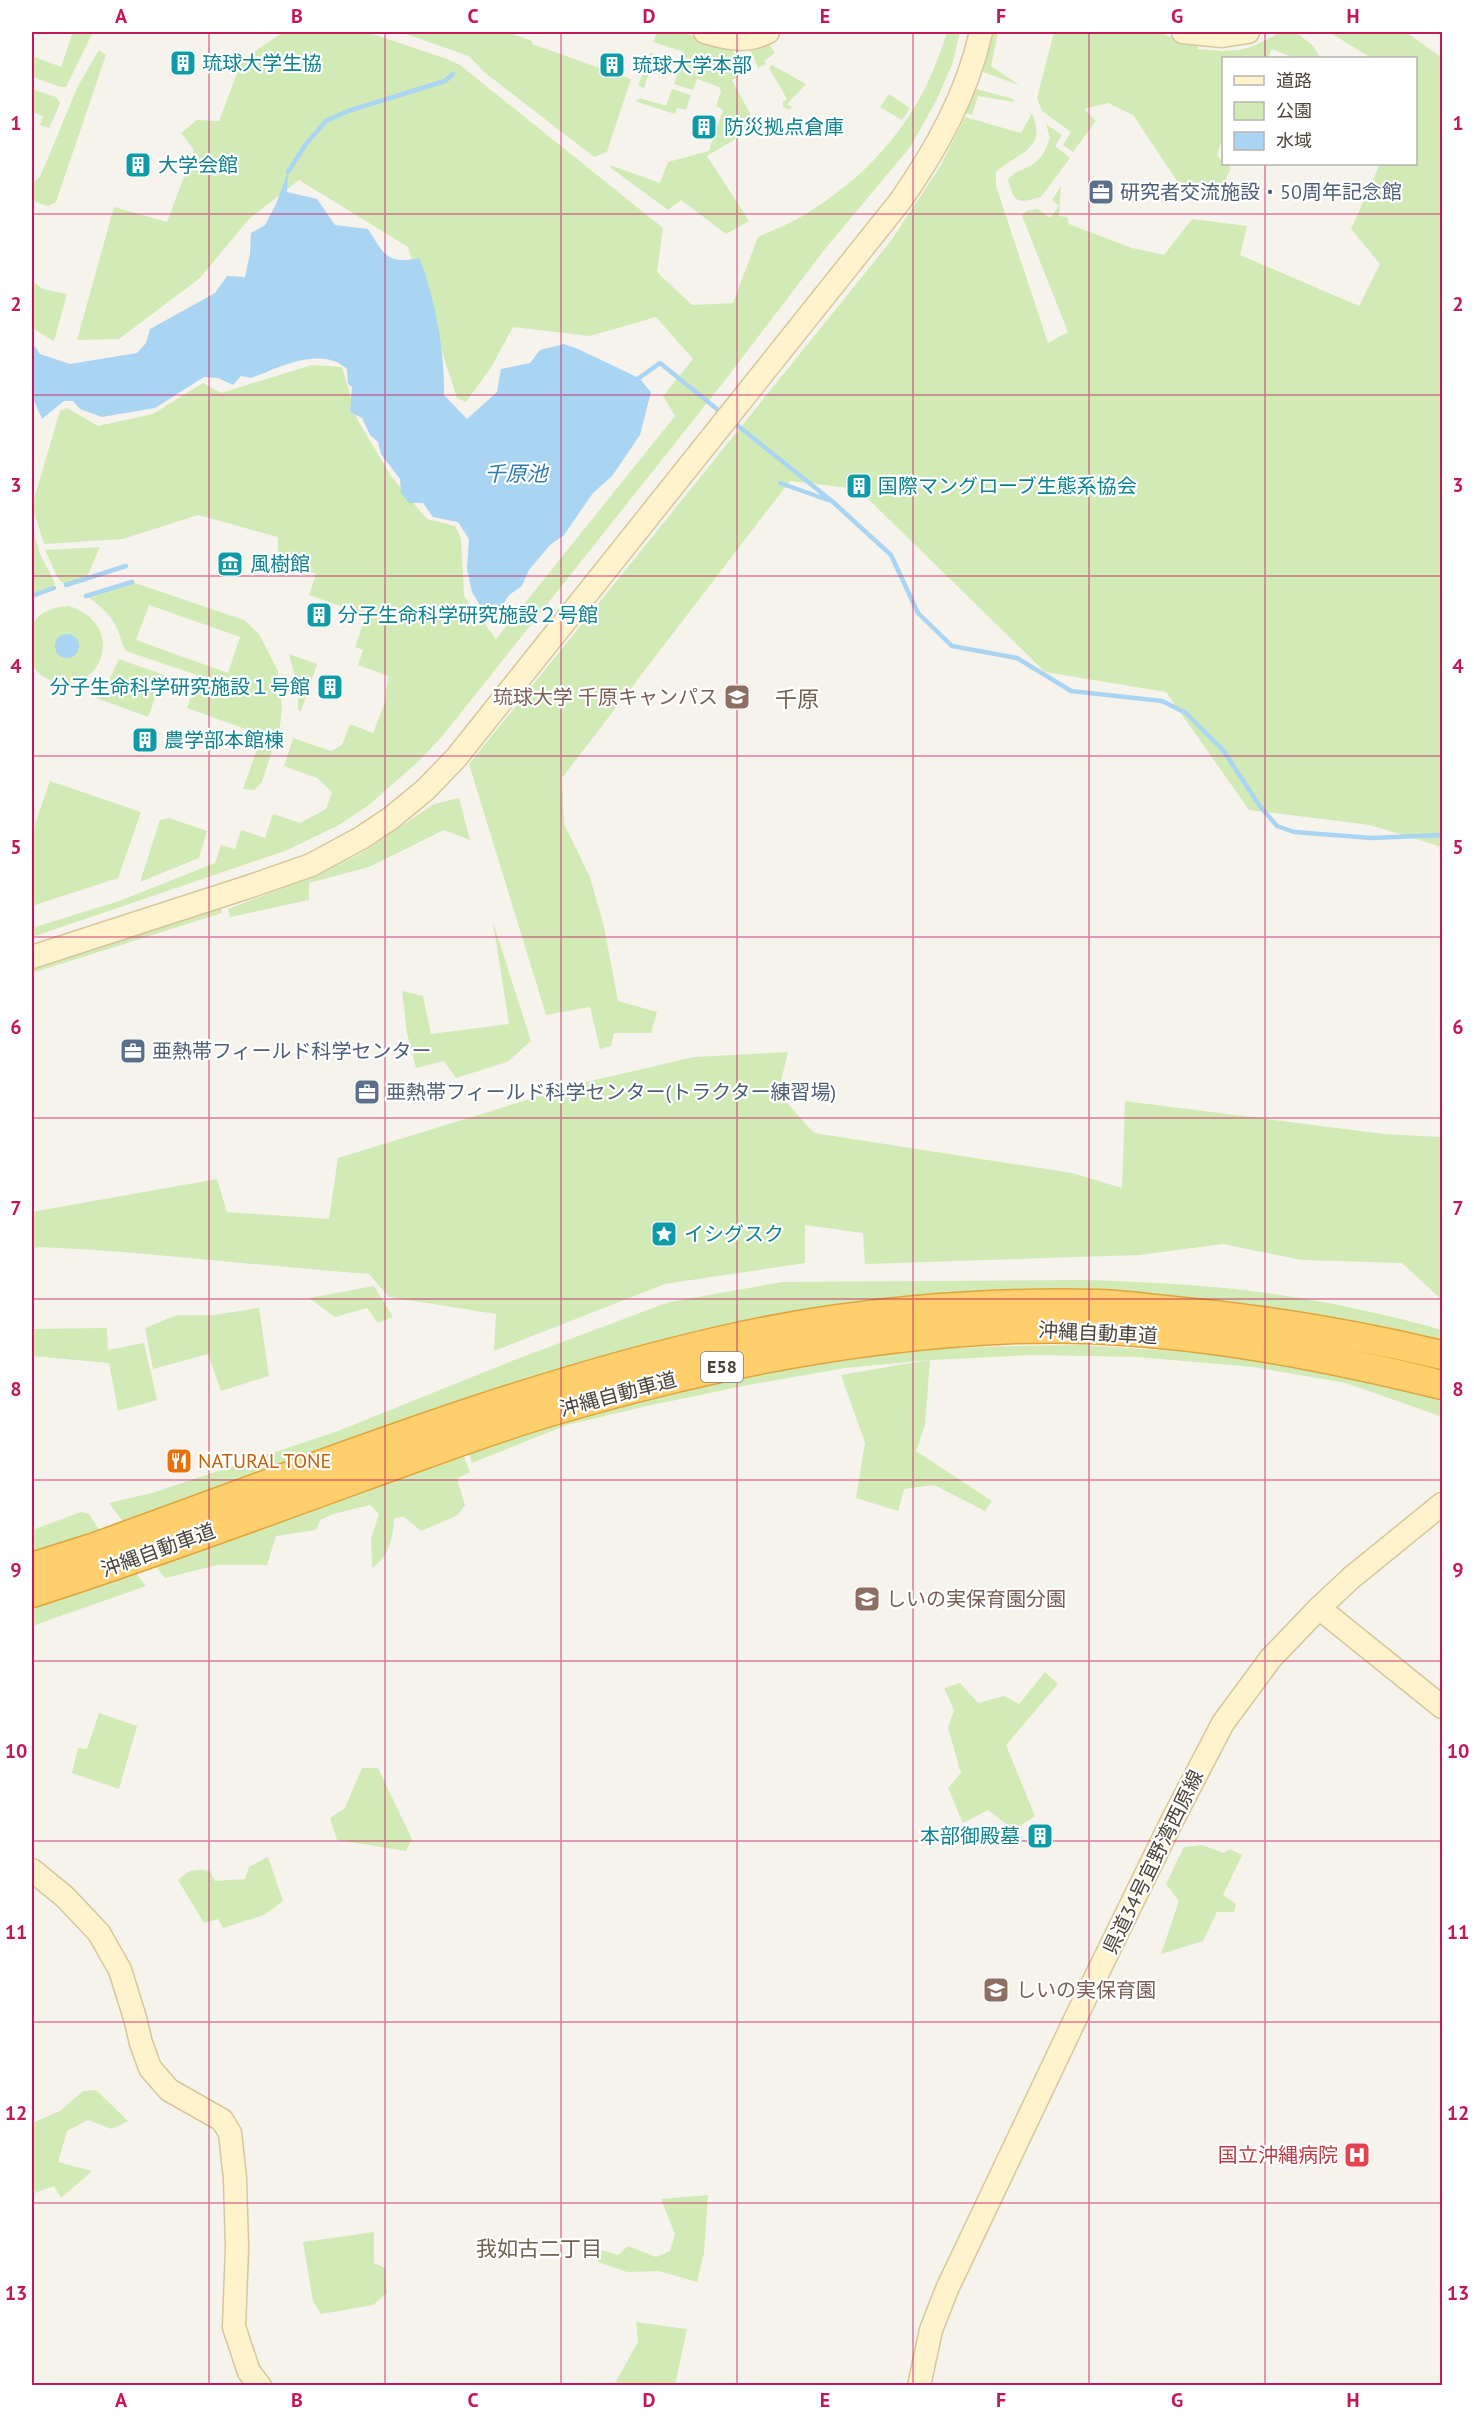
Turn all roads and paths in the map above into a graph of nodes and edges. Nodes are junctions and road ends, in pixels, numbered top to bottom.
1 (705, 32) edge
2 (768, 32) edge
3 (981, 32) edge
4 (1183, 32) edge
5 (1248, 32) edge
6 (32, 957) edge
7 (1443, 1355) edge
8 (1443, 1385) edge
9 (1443, 1504) edge
10 (32, 1567) edge
11 (32, 1593) edge
12 (1319, 1608) junction
13 (1443, 1707) edge
14 (32, 1870) edge
15 (260, 2385) edge
16 (919, 2385) edge

1 - 2 street
3 - 6 street
4 - 5 street
7 - 10 highway, 沖縄自動車道 / E58
8 - 11 highway, 沖縄自動車道 / E58
9 - 12 street, 県道34号宜野湾西原線
12 - 13 street
12 - 16 street, 県道34号宜野湾西原線
14 - 15 street

